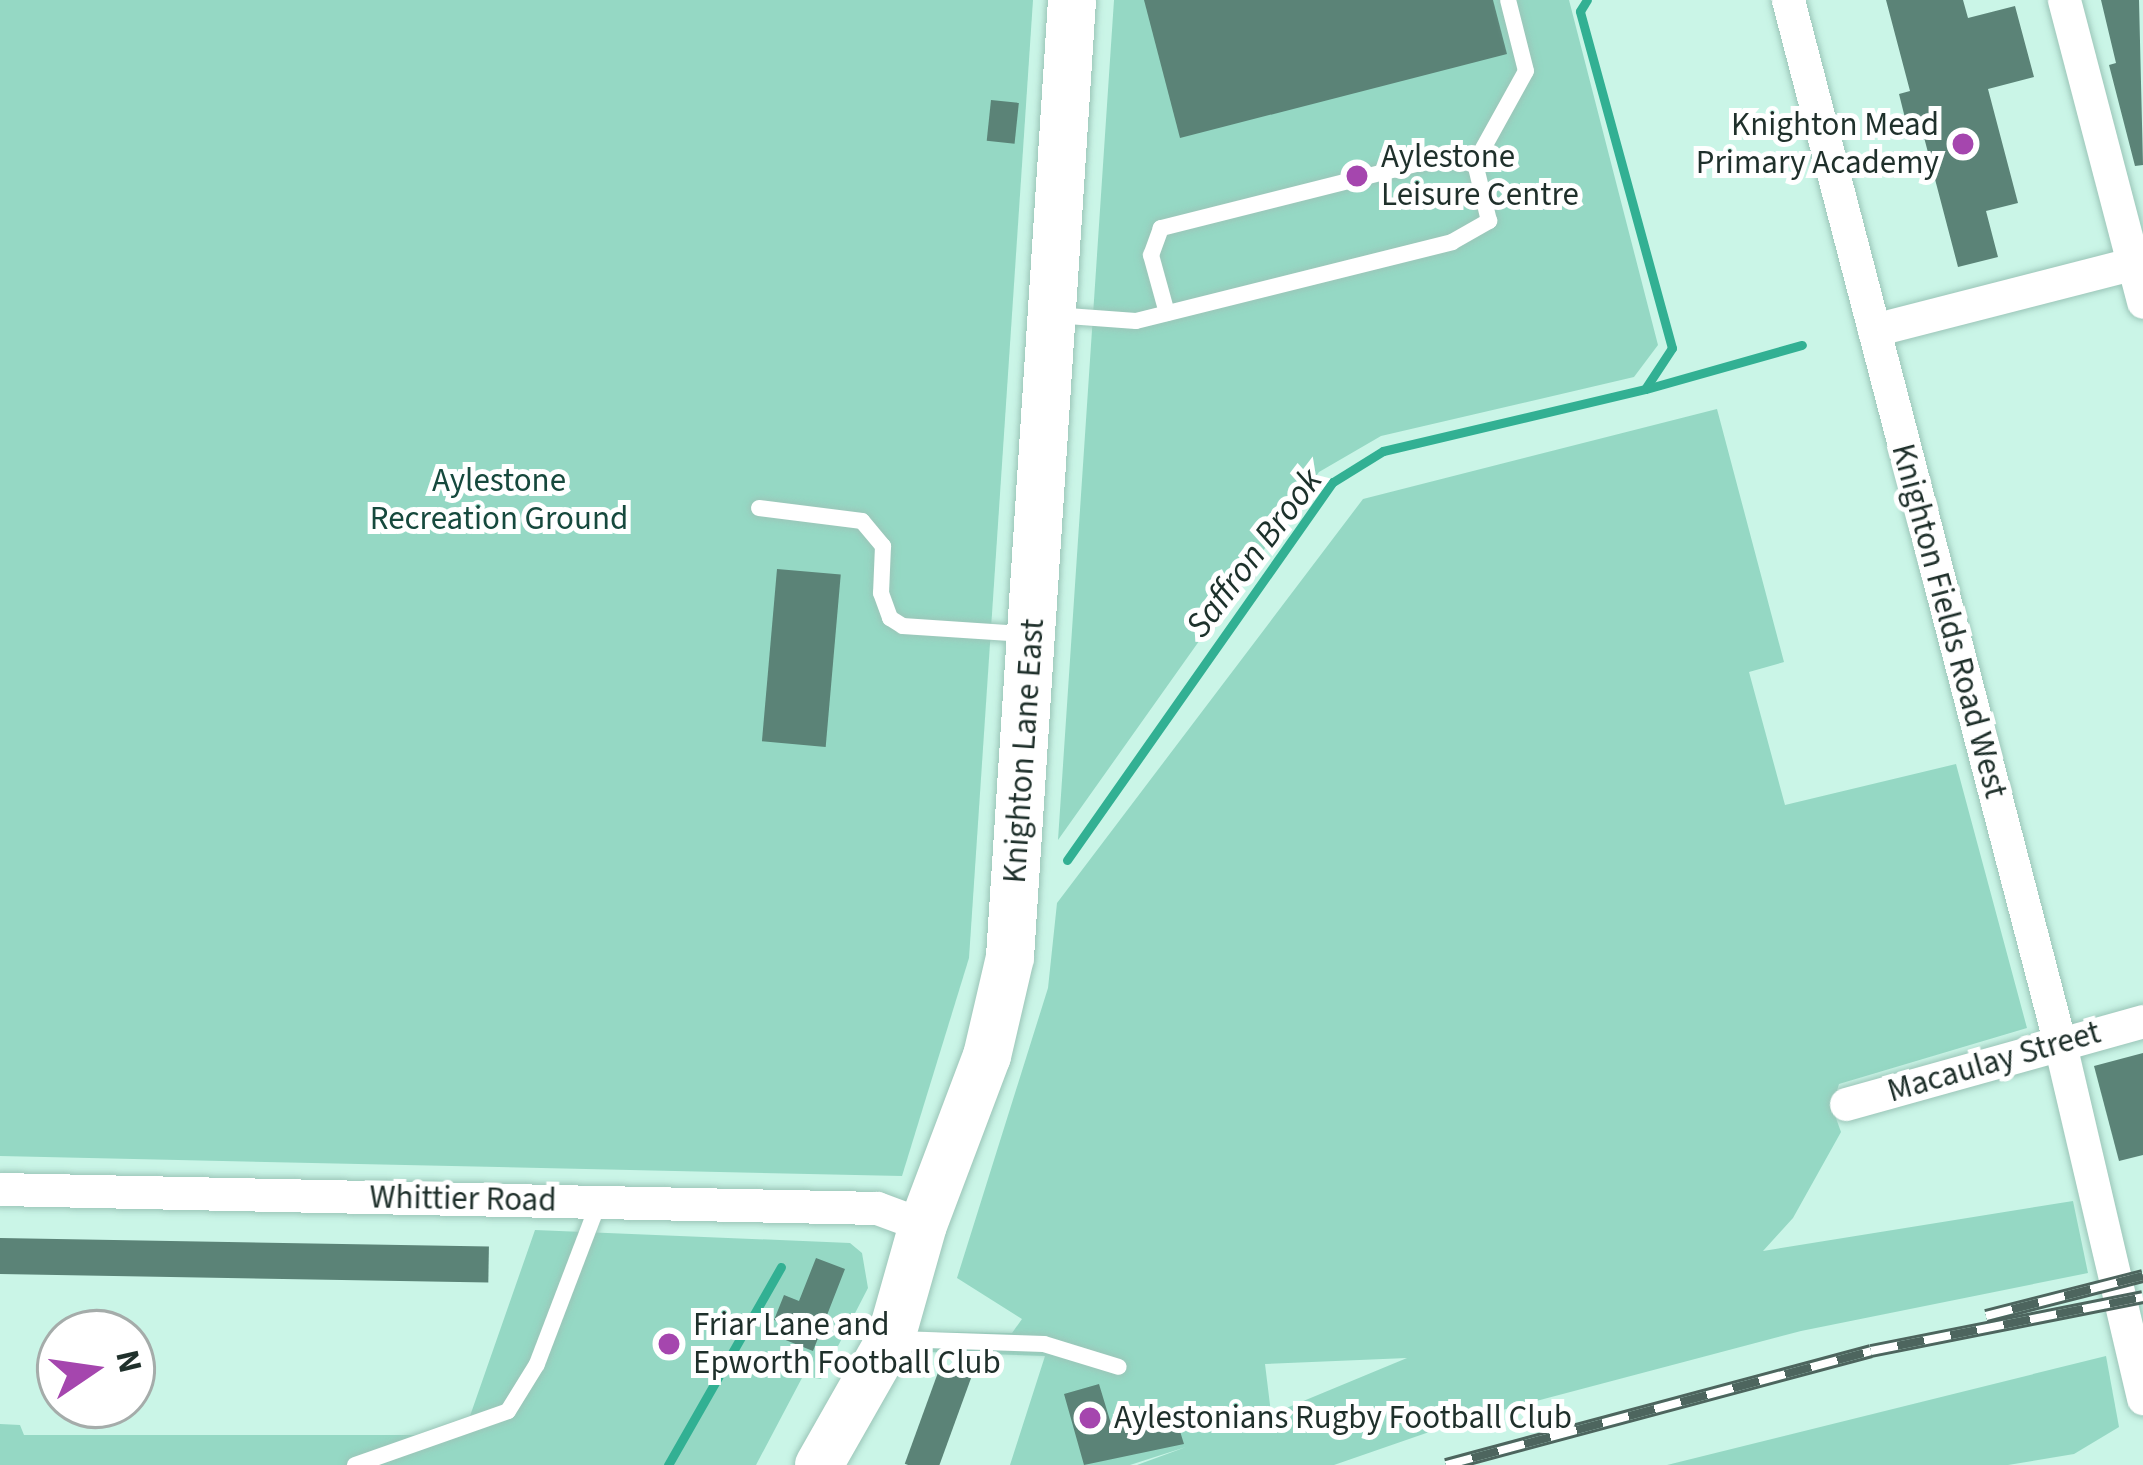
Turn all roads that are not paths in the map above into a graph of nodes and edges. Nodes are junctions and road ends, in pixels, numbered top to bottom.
1 (1072, 0) edge
2 (1508, 0) edge
3 (1788, 0) edge
4 (2064, 0) edge
5 (1475, 163) junction
6 (2138, 262) edge
7 (2143, 302) edge
8 (1167, 313) junction
9 (1053, 314) junction
10 (1874, 330) junction
11 (759, 508) dead end
12 (1032, 635) junction
13 (2143, 1021) edge
14 (2060, 1044) junction
15 (1846, 1104) dead end
16 (0, 1189) edge
17 (599, 1202) junction
18 (923, 1225) junction
19 (891, 1338) junction
20 (1119, 1367) dead end
21 (2143, 1398) edge
22 (355, 1465) edge
23 (819, 1465) edge

1 - 9 street, Knighton Lane East
2 - 5 lane
3 - 10 street, Knighton Fields Road West
4 - 6 street
5 - 8 lane
5 - 8 lane
6 - 7 street
6 - 10 street
8 - 9 lane
9 - 12 street, Knighton Lane East
10 - 14 street, Knighton Fields Road West
11 - 12 lane
12 - 18 street, Knighton Lane East
13 - 14 street, Macaulay Street
14 - 15 street, Macaulay Street
14 - 21 street, Knighton Fields Road West
16 - 17 street, Whittier Road
17 - 18 street, Whittier Road
17 - 22 lane
18 - 19 street, Knighton Lane East
19 - 20 lane
19 - 23 street, Knighton Lane East

